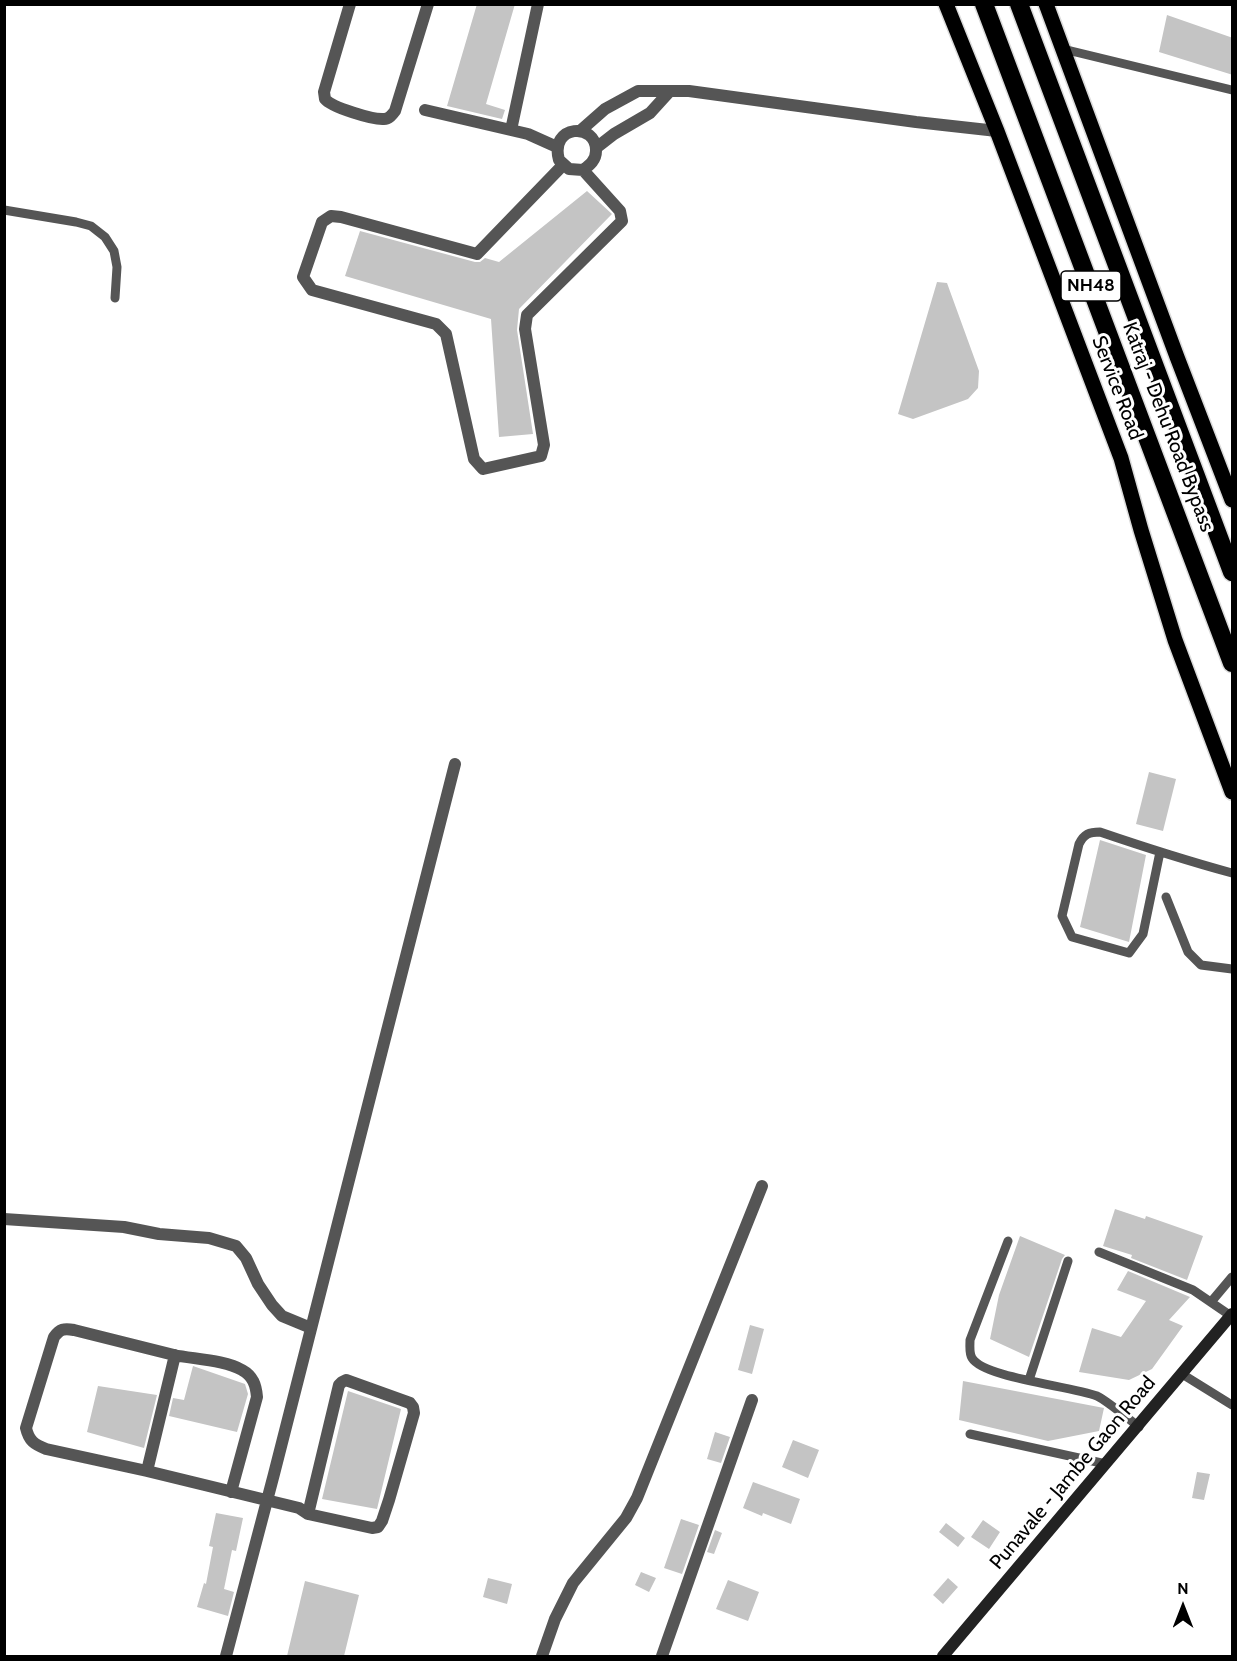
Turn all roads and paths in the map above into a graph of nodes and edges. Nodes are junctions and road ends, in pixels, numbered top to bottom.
1 (350, 4) edge
2 (428, 4) edge
3 (537, 4) edge
4 (946, 4) edge
5 (984, 4) edge
6 (1019, 4) edge
7 (1046, 4) edge
8 (1063, 49) junction
9 (1233, 90) edge
10 (670, 91) junction
11 (425, 110) dead end
12 (512, 129) junction
13 (580, 131) junction
14 (997, 131) junction
15 (557, 147) junction
16 (596, 148) junction
17 (563, 165) junction
18 (583, 170) junction
19 (4, 210) edge
20 (115, 298) dead end
21 (1233, 500) edge
22 (1233, 572) edge
23 (1233, 663) edge
24 (455, 764) dead end
25 (1233, 792) edge
26 (1160, 852) junction
27 (1233, 873) edge
28 (1166, 897) dead end
29 (1233, 969) edge
30 (762, 1186) dead end
31 (4, 1219) edge
32 (1008, 1241) dead end
33 (1099, 1252) dead end
34 (1068, 1261) dead end
35 (1233, 1277) edge
36 (1211, 1302) junction
37 (1232, 1315) edge
38 (311, 1328) junction
39 (175, 1355) junction
40 (1182, 1374) junction
41 (1029, 1380) junction
42 (752, 1400) dead end
43 (1233, 1405) edge
44 (1139, 1426) junction
45 (970, 1434) dead end
46 (1106, 1464) junction
47 (147, 1471) junction
48 (231, 1492) junction
49 (267, 1501) junction
50 (308, 1514) junction
51 (226, 1656) edge
52 (542, 1656) edge
53 (662, 1656) edge
54 (943, 1656) edge

1 - 2 street
3 - 12 street
4 - 14 main road, Service Road
5 - 23 highway, Katraj - Dehu Road Bypass / NH48
6 - 22 highway, Katraj - Dehu Road Bypass / NH48
7 - 8 main road
8 - 9 lane
8 - 21 main road
10 - 13 street
10 - 14 street
10 - 16 street
11 - 12 street
12 - 15 street
13 - 15 street
13 - 16 street
14 - 25 main road, Service Road
15 - 17 street
16 - 18 street
17 - 18 street
17 - 18 street
19 - 20 lane
24 - 38 street
26 - 26 lane
26 - 27 lane
28 - 29 lane
30 - 52 street
31 - 38 street
32 - 41 lane
33 - 36 lane
34 - 41 lane
35 - 36 lane
36 - 37 lane
37 - 40 street, Punavale - Jambe Gaon Road
38 - 49 street
39 - 47 street
39 - 47 street
39 - 48 street
40 - 43 lane
40 - 44 street, Punavale - Jambe Gaon Road
41 - 44 lane
42 - 53 street
44 - 46 street, Punavale - Jambe Gaon Road
45 - 46 lane
46 - 54 street, Punavale - Jambe Gaon Road
47 - 48 street
48 - 49 street
49 - 50 street
49 - 51 street
50 - 50 street

